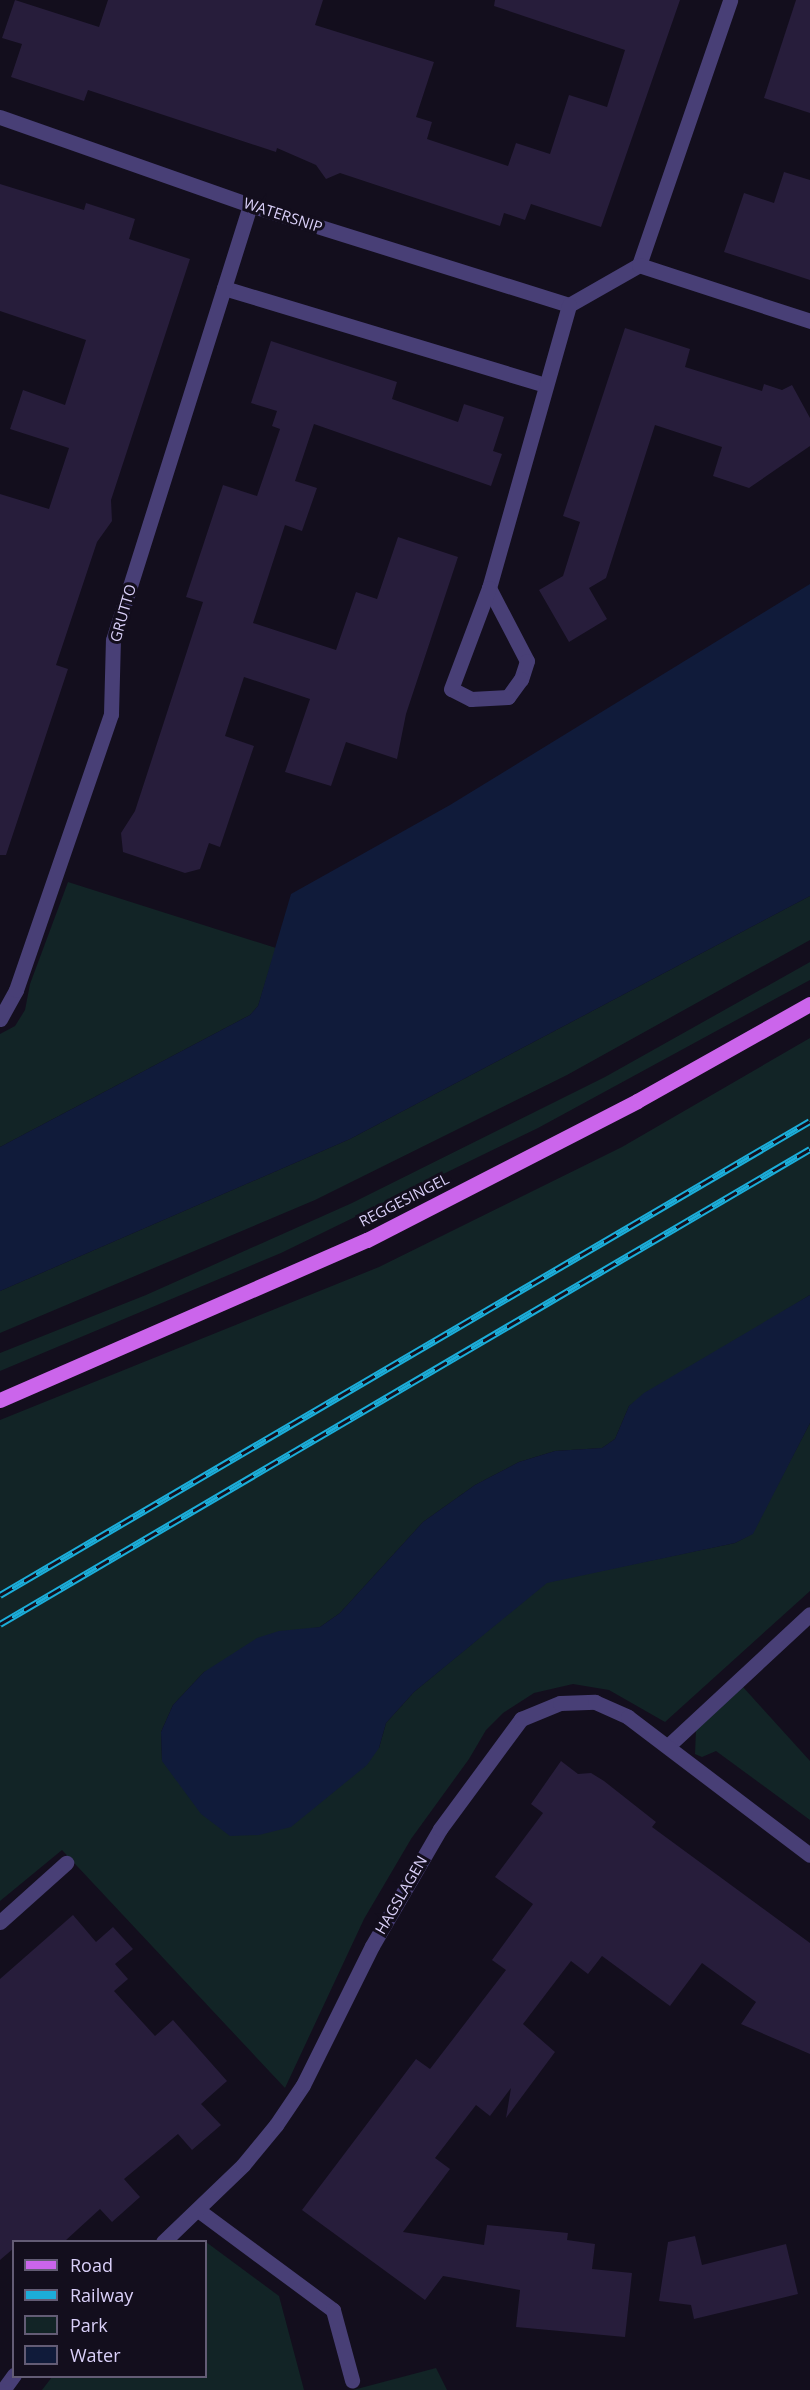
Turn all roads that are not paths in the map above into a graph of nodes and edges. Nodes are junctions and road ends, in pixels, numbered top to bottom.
1 (730, 0) edge
2 (0, 117) edge
3 (250, 205) junction
4 (639, 264) junction
5 (224, 288) junction
6 (569, 305) junction
7 (810, 321) edge
8 (546, 385) junction
9 (489, 588) junction
10 (810, 1004) edge
11 (0, 1019) edge
12 (0, 1400) edge
13 (810, 1614) edge
14 (669, 1745) junction
15 (810, 1855) edge
16 (66, 1863) dead end
17 (0, 1922) edge
18 (198, 2210) junction
19 (164, 2240) edge
20 (12, 2378) edge
21 (352, 2380) dead end
22 (3, 2390) edge

1 - 4 street
2 - 3 street, WATERSNIP
3 - 5 street, GRUTTO
3 - 6 street, WATERSNIP
4 - 6 street
4 - 7 street
5 - 8 street
5 - 11 street, GRUTTO
6 - 8 street
8 - 9 street
9 - 9 street
10 - 12 main road, REGGESINGEL
13 - 14 street
14 - 15 street, HAGSLAGEN
14 - 18 street, HAGSLAGEN
16 - 17 street
18 - 19 street, HAGSLAGEN
18 - 21 street
20 - 22 street

